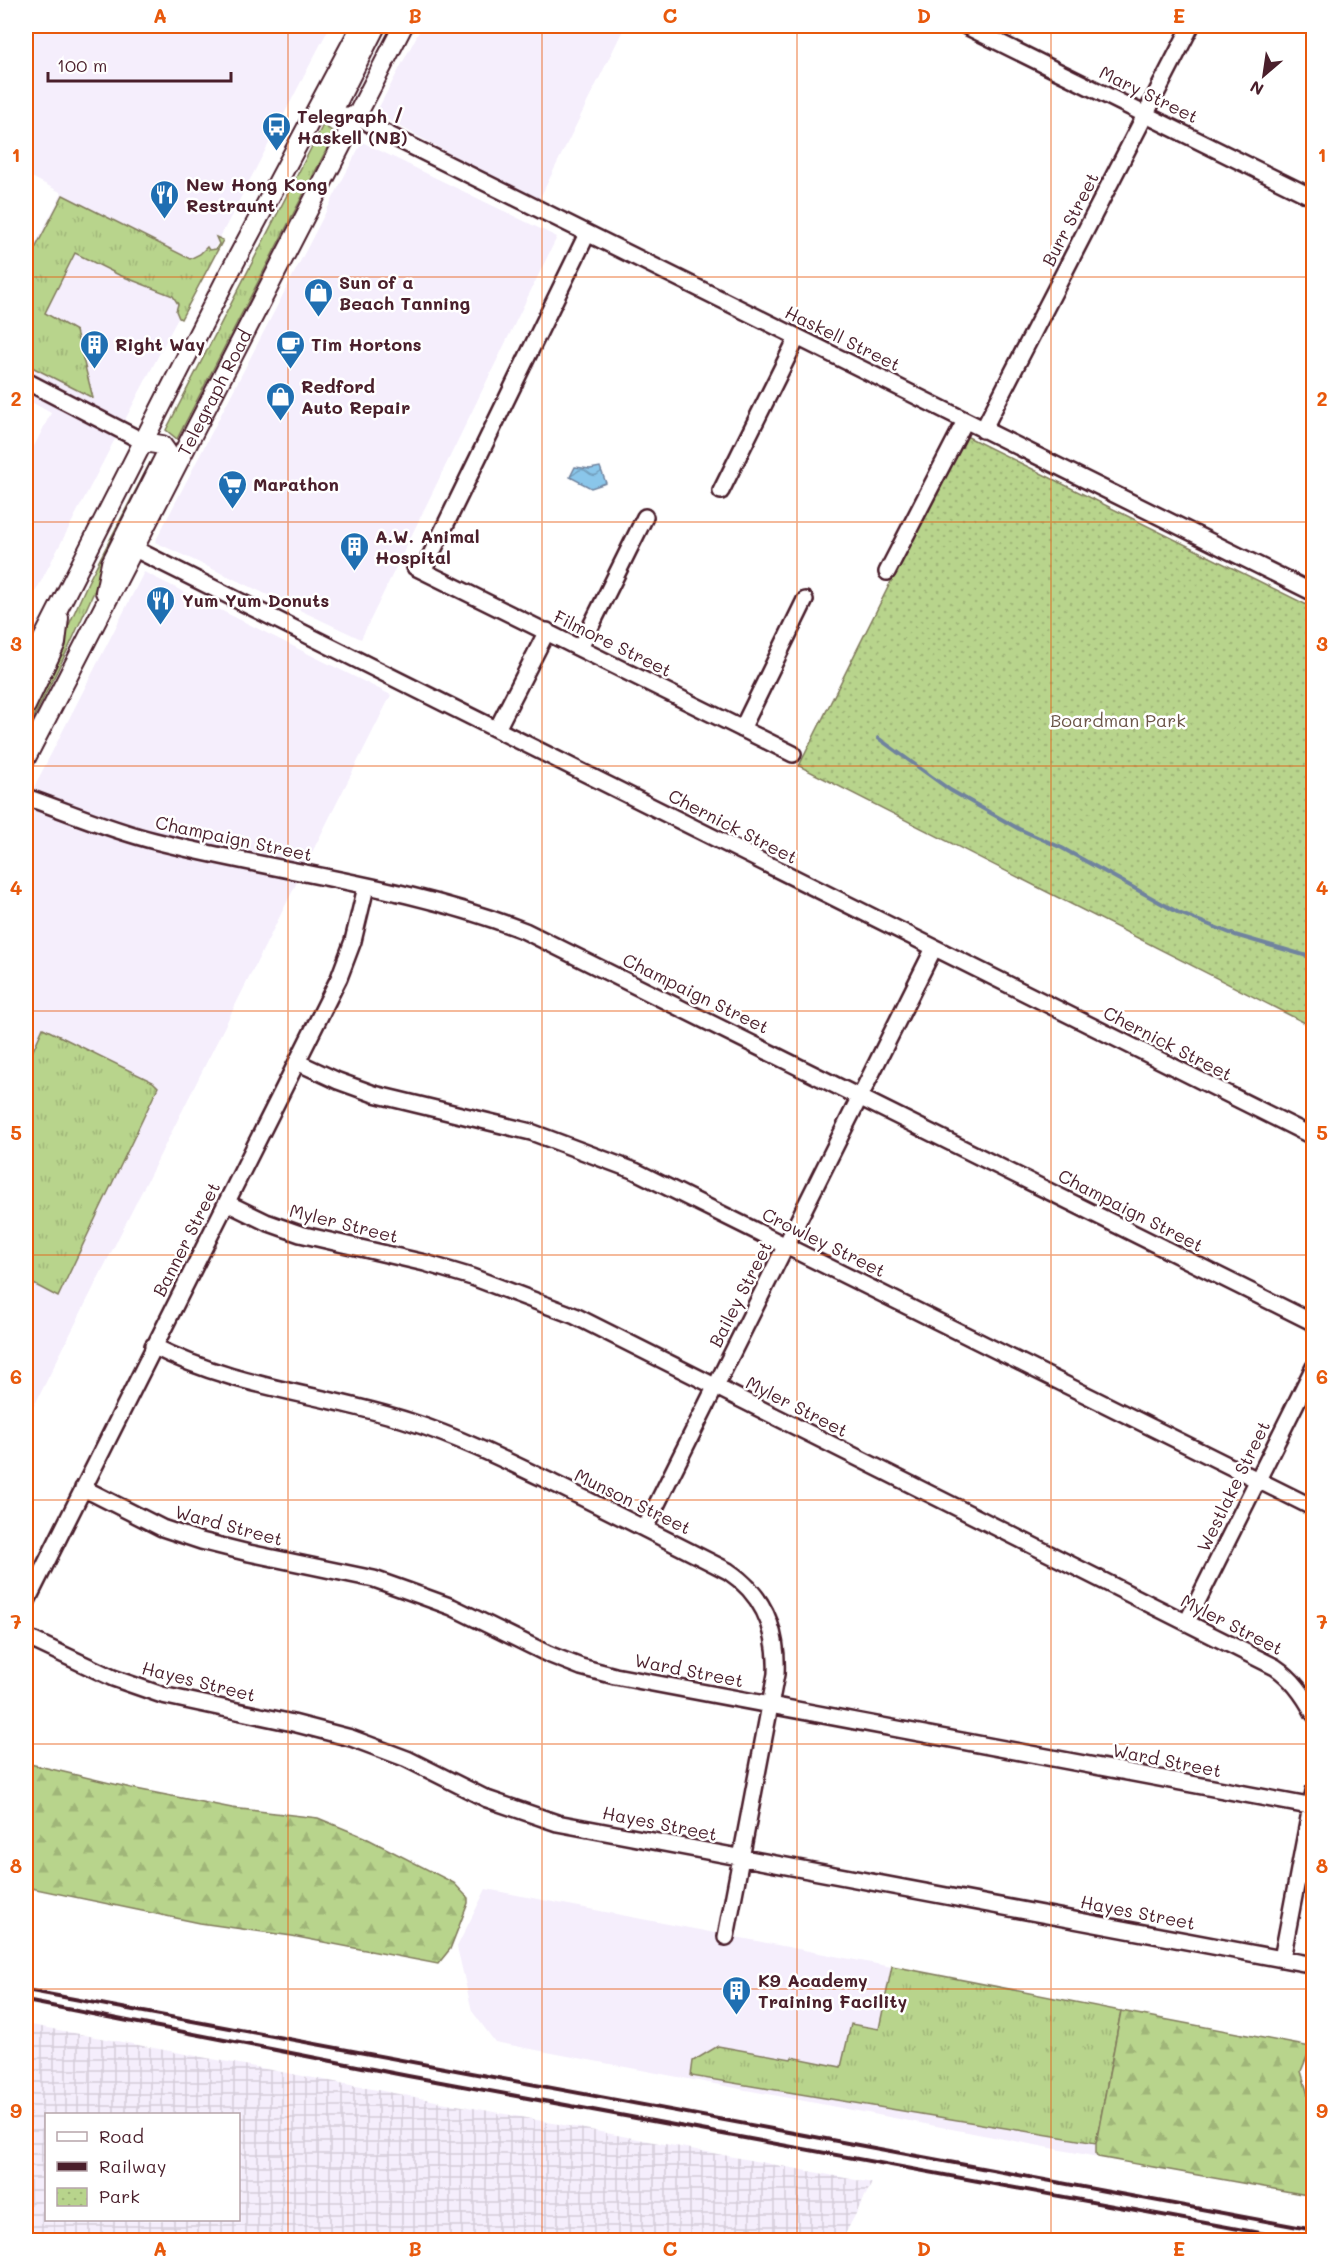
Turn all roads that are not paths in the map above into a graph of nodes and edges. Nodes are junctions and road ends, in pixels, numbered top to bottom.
1 (361, 26) edge
2 (376, 26) edge
3 (403, 26) edge
4 (966, 26) edge
5 (1191, 26) edge
6 (1145, 114) junction
7 (357, 116) junction
8 (1314, 198) edge
9 (587, 234) junction
10 (798, 338) junction
11 (26, 381) edge
12 (965, 421) junction
13 (983, 429) junction
14 (144, 442) junction
15 (721, 491) dead end
16 (645, 517) dead end
17 (135, 549) junction
18 (887, 572) dead end
19 (1314, 593) edge
20 (805, 600) dead end
21 (61, 604) junction
22 (102, 612) junction
23 (547, 632) junction
24 (580, 648) junction
25 (26, 672) edge
26 (26, 706) edge
27 (496, 729) junction
28 (742, 729) junction
29 (793, 754) dead end
30 (26, 758) edge
31 (26, 797) edge
32 (366, 887) junction
33 (934, 948) junction
34 (297, 1062) junction
35 (861, 1096) junction
36 (1314, 1137) edge
37 (226, 1203) junction
38 (786, 1245) junction
39 (1314, 1323) edge
40 (153, 1346) junction
41 (1314, 1366) edge
42 (715, 1386) junction
43 (1257, 1480) junction
44 (83, 1488) junction
45 (1314, 1508) edge
46 (645, 1528) junction
47 (26, 1604) edge
48 (1187, 1622) junction
49 (26, 1637) edge
50 (769, 1705) junction
51 (1314, 1714) edge
52 (1314, 1791) edge
53 (1312, 1807) edge
54 (740, 1858) junction
55 (726, 1937) dead end
56 (1282, 1959) junction
57 (1314, 1965) edge

1 - 14 main road
2 - 7 main road
3 - 7 main road, Telegraph Road
4 - 6 street, Mary Street
5 - 6 street, Burr Street
6 - 8 street, Mary Street
6 - 13 street, Burr Street
7 - 9 street, Haskell Street
7 - 17 main road, Telegraph Road
9 - 10 street, Haskell Street
9 - 23 street, Filmore Street
10 - 12 street, Haskell Street
10 - 15 street
11 - 14 street
12 - 13 street, Haskell Street
12 - 18 street
13 - 19 street, Haskell Street
14 - 21 main road
14 - 22 main road
16 - 24 street
17 - 22 main road, Telegraph Road
17 - 27 street, Chernick Street
20 - 28 street
21 - 25 main road
21 - 26 main road
22 - 30 main road, Telegraph Road
23 - 24 street, Filmore Street
23 - 27 street
24 - 28 street, Filmore Street
27 - 33 street, Chernick Street
28 - 29 street, Filmore Street
31 - 32 street, Champaign Street
32 - 34 street, Banner Street
32 - 35 street, Champaign Street
33 - 35 street, Bailey Street
33 - 36 street, Chernick Street
34 - 37 street, Banner Street
34 - 38 street, Crowley Street
35 - 38 street, Bailey Street
35 - 39 street, Champaign Street
37 - 40 street, Banner Street
37 - 42 street, Myler Street
38 - 42 street, Bailey Street
38 - 43 street, Crowley Street
40 - 44 street, Banner Street
40 - 46 street, Munson Street
41 - 43 street, Westlake Street
42 - 46 street, Bailey Street
42 - 48 street, Myler Street
43 - 45 street, Crowley Street
43 - 48 street, Westlake Street
44 - 47 street, Banner Street
44 - 50 street, Ward Street
46 - 50 street, Munson Street
48 - 51 street, Myler Street
49 - 54 street, Hayes Street
50 - 53 street, Ward Street
50 - 54 street, Munson Street
52 - 53 street
53 - 56 street
54 - 55 street, Munson Street
54 - 56 street, Hayes Street
56 - 57 street, Hayes Street

